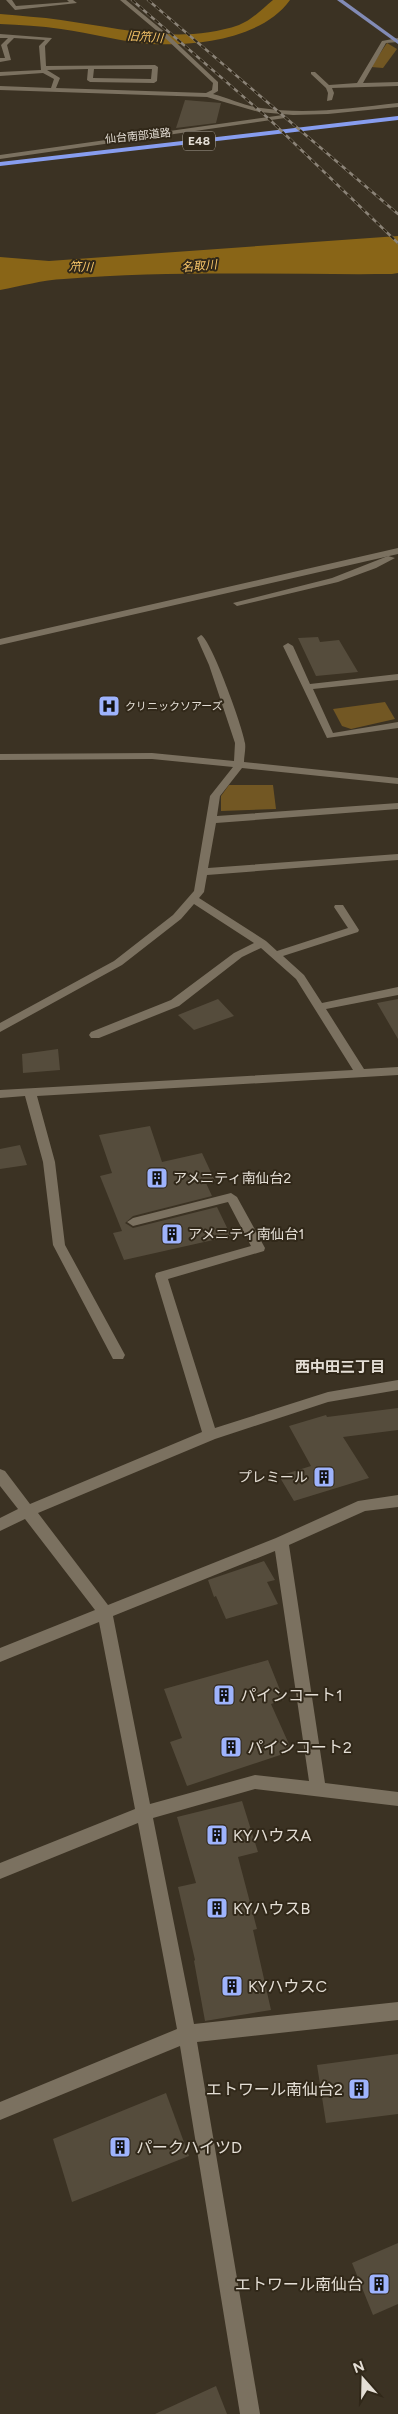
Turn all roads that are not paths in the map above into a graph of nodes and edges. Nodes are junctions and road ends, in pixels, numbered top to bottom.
1 (8, 0) edge
2 (70, 0) edge
3 (123, 0) edge
4 (340, 0) edge
5 (12, 35) junction
6 (0, 36) edge
7 (397, 41) edge
8 (0, 60) edge
9 (91, 68) junction
10 (44, 69) junction
11 (313, 73) dead end
12 (0, 74) edge
13 (398, 84) edge
14 (358, 85) junction
15 (328, 87) junction
16 (0, 88) edge
17 (53, 89) junction
18 (207, 95) junction
19 (329, 100) dead end
20 (398, 105) edge
21 (312, 112) junction
22 (398, 118) edge
23 (0, 157) edge
24 (0, 164) edge
25 (398, 553) edge
26 (237, 603) dead end
27 (200, 638) dead end
28 (0, 642) edge
29 (288, 646) dead end
30 (398, 677) edge
31 (308, 687) junction
32 (398, 725) edge
33 (0, 756) edge
34 (239, 766) junction
35 (398, 782) edge
36 (398, 806) edge
37 (210, 820) junction
38 (398, 857) edge
39 (202, 872) junction
40 (193, 899) junction
41 (339, 908) dead end
42 (262, 943) junction
43 (276, 955) junction
44 (398, 991) edge
45 (318, 1006) junction
46 (0, 1028) edge
47 (94, 1035) dead end
48 (398, 1071) edge
49 (362, 1074) junction
50 (30, 1092) junction
51 (0, 1094) edge
52 (133, 1222) dead end
53 (118, 1355) dead end
54 (398, 1385) edge
55 (210, 1435) junction
56 (0, 1475) edge
57 (398, 1501) edge
58 (26, 1512) junction
59 (0, 1525) edge
60 (280, 1542) junction
61 (104, 1611) junction
62 (0, 1655) edge
63 (318, 1790) junction
64 (398, 1799) edge
65 (142, 1814) junction
66 (0, 1871) edge
67 (398, 2011) edge
68 (187, 2034) junction
69 (0, 2111) edge
70 (250, 2414) edge

1 - 2 street
3 - 18 street
4 - 7 main road
5 - 6 street
5 - 8 street
5 - 10 street
7 - 14 street
9 - 9 street
9 - 10 street
10 - 12 street
10 - 17 street
11 - 15 street
13 - 14 street
14 - 15 street
15 - 19 street
16 - 17 street
17 - 18 street
18 - 21 street
20 - 21 street
21 - 23 street
22 - 24 highway, 仙台南部道路 / E48
25 - 26 street
25 - 28 street
27 - 34 street
29 - 31 street
30 - 31 street
31 - 32 street
33 - 34 street
34 - 35 street
34 - 37 street
36 - 37 street
37 - 39 street
38 - 39 street
39 - 40 street
40 - 42 street
40 - 46 street
41 - 43 street
42 - 43 street
42 - 47 street
43 - 45 street
44 - 45 street
45 - 49 street
48 - 49 street
49 - 50 street
50 - 51 street
50 - 53 street
52 - 55 street
54 - 55 street
55 - 58 street
56 - 58 street
57 - 60 street
58 - 59 street
58 - 61 street
60 - 61 street
60 - 63 street
61 - 62 street
61 - 65 street
63 - 64 street
63 - 65 street
65 - 66 street
65 - 68 street
67 - 68 street
68 - 69 street
68 - 70 street

